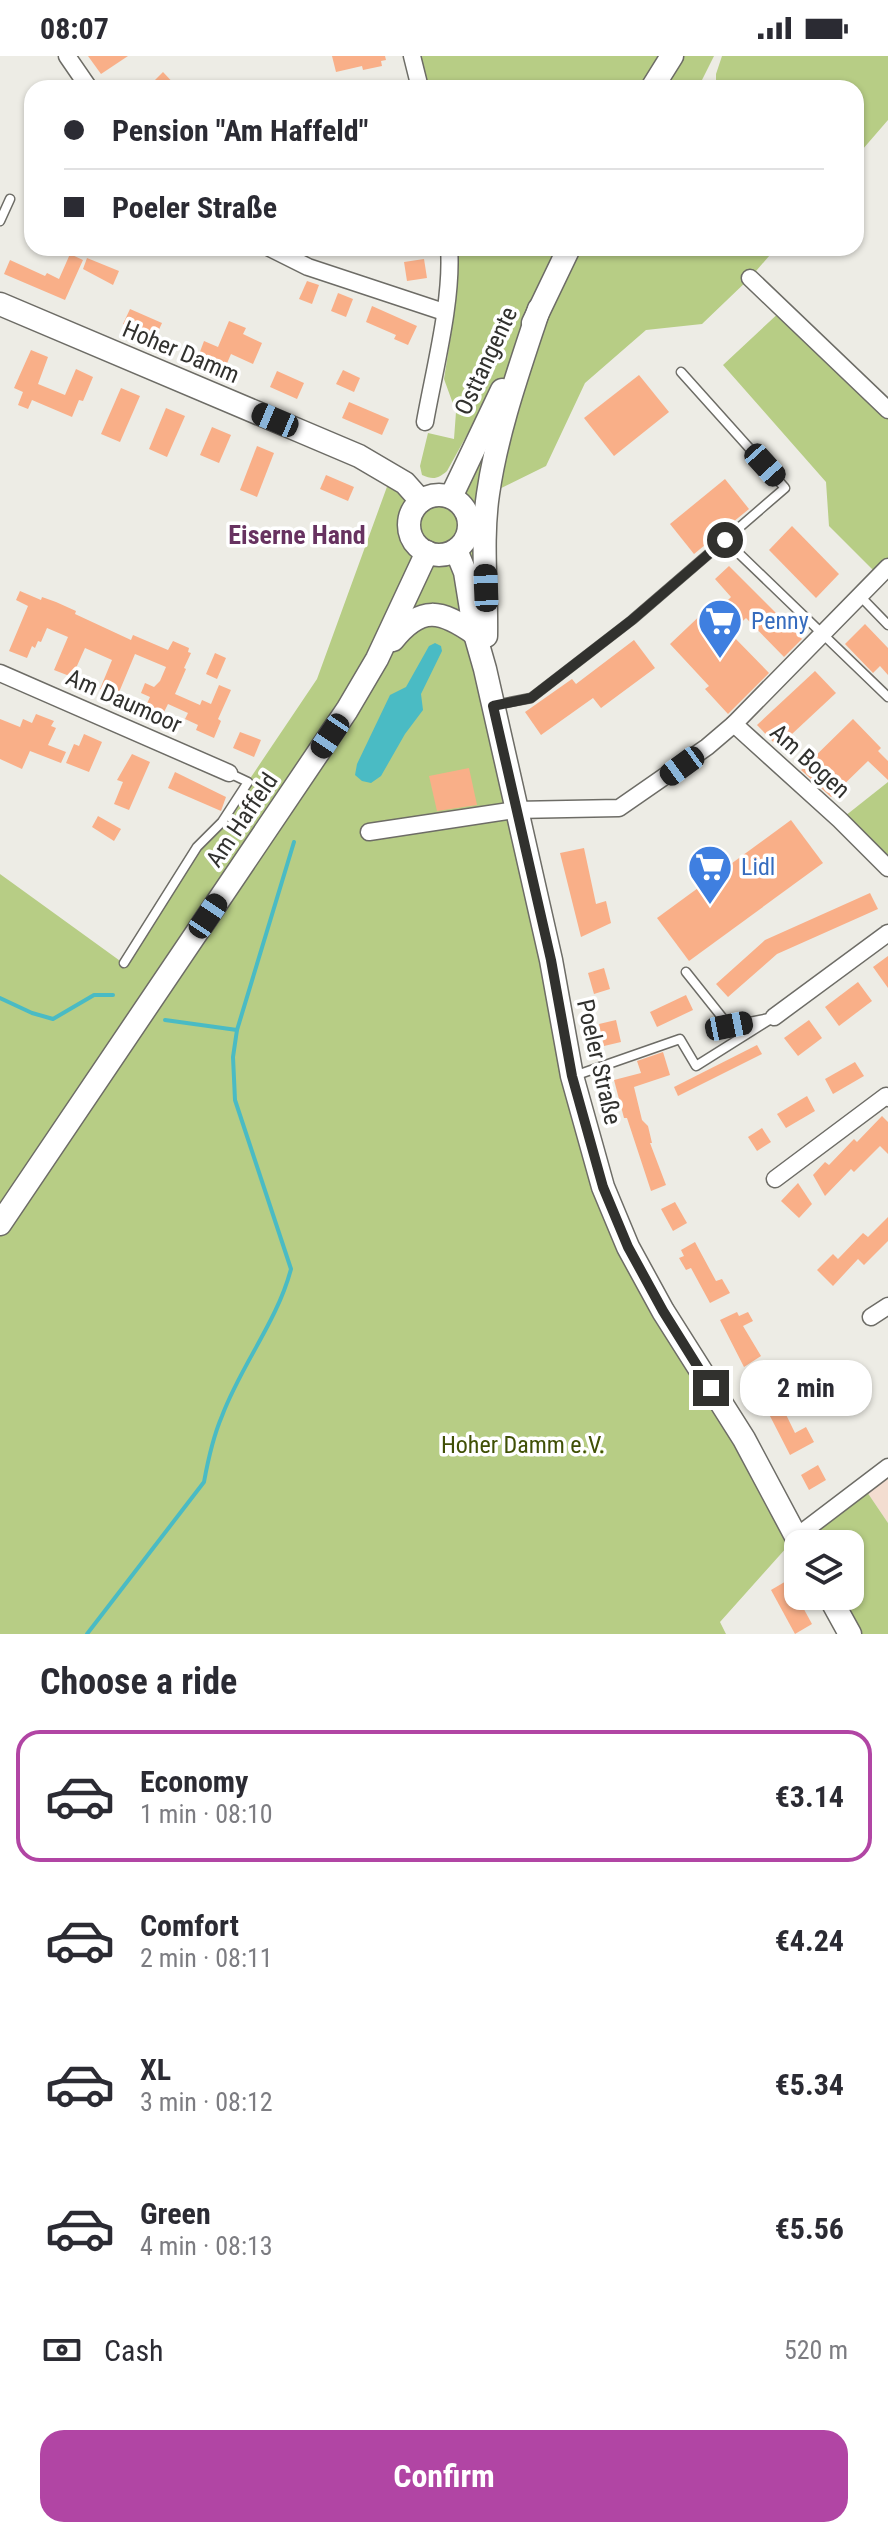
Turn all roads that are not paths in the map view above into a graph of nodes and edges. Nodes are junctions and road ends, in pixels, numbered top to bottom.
1 (67, 56) edge
2 (412, 56) edge
3 (672, 56) edge
4 (84, 80) edge
5 (418, 80) edge
6 (657, 80) edge
7 (10, 199) dead end
8 (0, 221) edge
9 (286, 256) edge
10 (449, 256) edge
11 (565, 256) edge
12 (750, 278) dead end
13 (0, 304) edge
14 (539, 309) junction
15 (444, 312) junction
16 (681, 372) dead end
17 (888, 410) edge
18 (425, 422) dead end
19 (451, 497) junction
20 (421, 501) junction
21 (725, 540) junction
22 (456, 550) junction
23 (427, 552) junction
24 (888, 567) edge
25 (860, 596) junction
26 (888, 625) edge
27 (475, 634) junction
28 (824, 634) junction
29 (377, 659) junction
30 (485, 669) junction
31 (0, 673) edge
32 (888, 697) edge
33 (493, 706) junction
34 (734, 724) junction
35 (229, 773) joint
36 (515, 810) junction
37 (369, 832) dead end
38 (888, 868) edge
39 (888, 933) edge
40 (124, 963) dead end
41 (686, 972) dead end
42 (774, 1017) junction
43 (572, 1076) junction
44 (888, 1098) edge
45 (775, 1179) dead end
46 (0, 1224) edge
47 (888, 1306) edge
48 (871, 1317) dead end
49 (888, 1467) edge
50 (793, 1530) edge
51 (810, 1530) edge
52 (837, 1610) edge
53 (850, 1634) edge

1 - 4 street
2 - 5 street
3 - 6 main road
7 - 8 lane
9 - 15 street
10 - 15 street
11 - 14 main road, Osttangente
12 - 17 street
13 - 20 main road, Hoher Damm
14 - 19 main road, Osttangente
14 - 30 main road
15 - 18 street
16 - 21 lane
19 - 20 main road
19 - 22 main road
20 - 23 main road
21 - 28 lane
21 - 33 lane
22 - 23 main road
22 - 27 main road, Poeler Straße
23 - 29 main road, Am Haffeld
24 - 25 street
25 - 26 lane
25 - 28 street
27 - 29 main road
27 - 30 main road, Poeler Straße
28 - 32 lane
28 - 34 street
29 - 46 main road, Am Haffeld
30 - 33 main road, Poeler Straße
31 - 35 street, Am Daumoor
33 - 36 main road, Poeler Straße
34 - 36 street
34 - 38 street, Am Bogen
35 - 40 lane
36 - 37 street
36 - 43 main road, Poeler Straße
39 - 42 street
41 - 42 lane
42 - 43 lane
43 - 50 main road, Poeler Straße
44 - 45 street
47 - 48 street
49 - 51 street
52 - 53 main road

